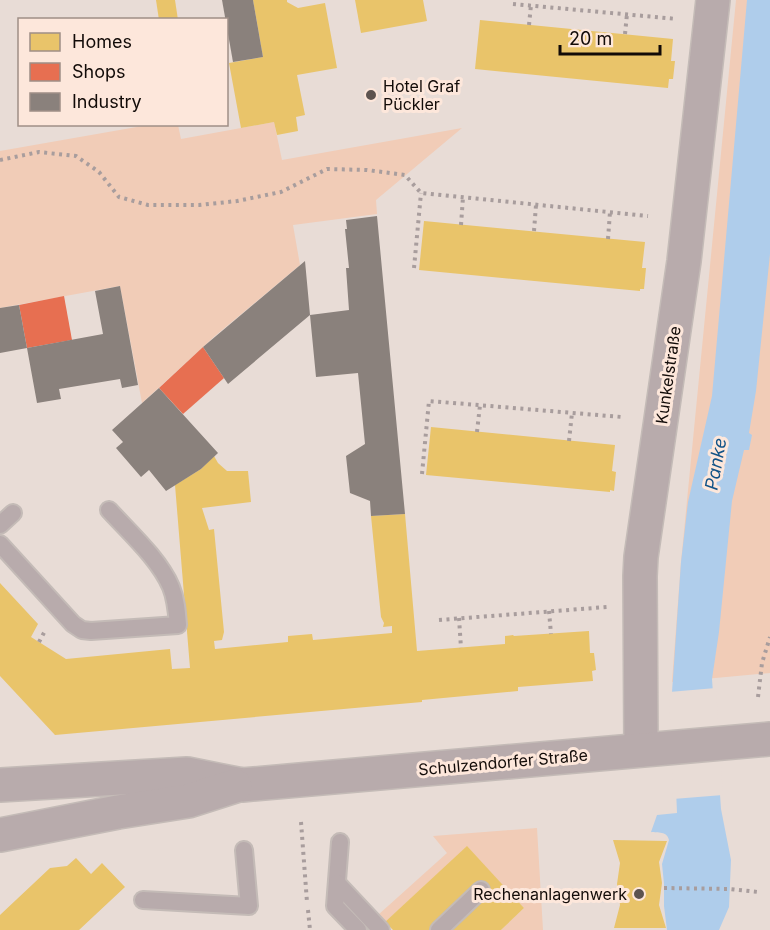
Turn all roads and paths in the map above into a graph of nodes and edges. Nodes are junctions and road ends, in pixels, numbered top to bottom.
1 (567, 0) edge
2 (713, 0) edge
3 (513, 4) dead end
4 (531, 5) junction
5 (566, 9) junction
6 (627, 14) junction
7 (687, 20) dead end
8 (528, 25) dead end
9 (625, 34) dead end
10 (0, 160) edge
11 (421, 193) junction
12 (463, 197) junction
13 (536, 205) junction
14 (610, 212) junction
15 (648, 216) dead end
16 (460, 225) dead end
17 (534, 231) dead end
18 (608, 239) dead end
19 (414, 268) dead end
20 (480, 405) junction
21 (572, 413) junction
22 (622, 417) dead end
23 (477, 432) dead end
24 (569, 441) dead end
25 (422, 474) dead end
26 (109, 510) dead end
27 (13, 513) dead end
28 (0, 525) edge
29 (0, 544) edge
30 (614, 606) dead end
31 (549, 611) junction
32 (459, 618) junction
33 (439, 620) dead end
34 (47, 626) dead end
35 (551, 634) dead end
36 (770, 637) edge
37 (39, 642) dead end
38 (461, 648) dead end
39 (758, 697) dead end
40 (770, 739) edge
41 (653, 749) junction
42 (237, 785) junction
43 (0, 786) edge
44 (301, 822) dead end
45 (0, 835) edge
46 (340, 842) dead end
47 (244, 850) dead end
48 (337, 883) junction
49 (664, 888) dead end
50 (481, 890) dead end
51 (758, 892) dead end
52 (143, 900) dead end
53 (310, 930) edge
54 (358, 930) edge
55 (381, 930) edge
56 (439, 930) edge

1 - 5 path
2 - 41 street, Kunkelstraße
3 - 4 path
4 - 5 path
4 - 8 path
5 - 6 path
6 - 7 path
6 - 9 path
10 - 11 path
11 - 12 path
11 - 19 path
12 - 13 path
12 - 16 path
13 - 14 path
13 - 17 path
14 - 15 path
14 - 18 path
20 - 21 path
20 - 23 path
20 - 25 path
21 - 22 path
21 - 24 path
26 - 29 lane
27 - 28 lane
30 - 31 path
31 - 32 path
31 - 35 path
32 - 33 path
32 - 38 path
34 - 37 path
36 - 39 path
40 - 41 street, Schulzendorfer Straße
41 - 42 street, Schulzendorfer Straße
42 - 43 street, Schulzendorfer Straße
42 - 45 street, Schulzendorfer Straße
44 - 53 path
46 - 48 lane
47 - 52 lane
48 - 54 lane
48 - 55 lane
49 - 51 path
50 - 56 lane

